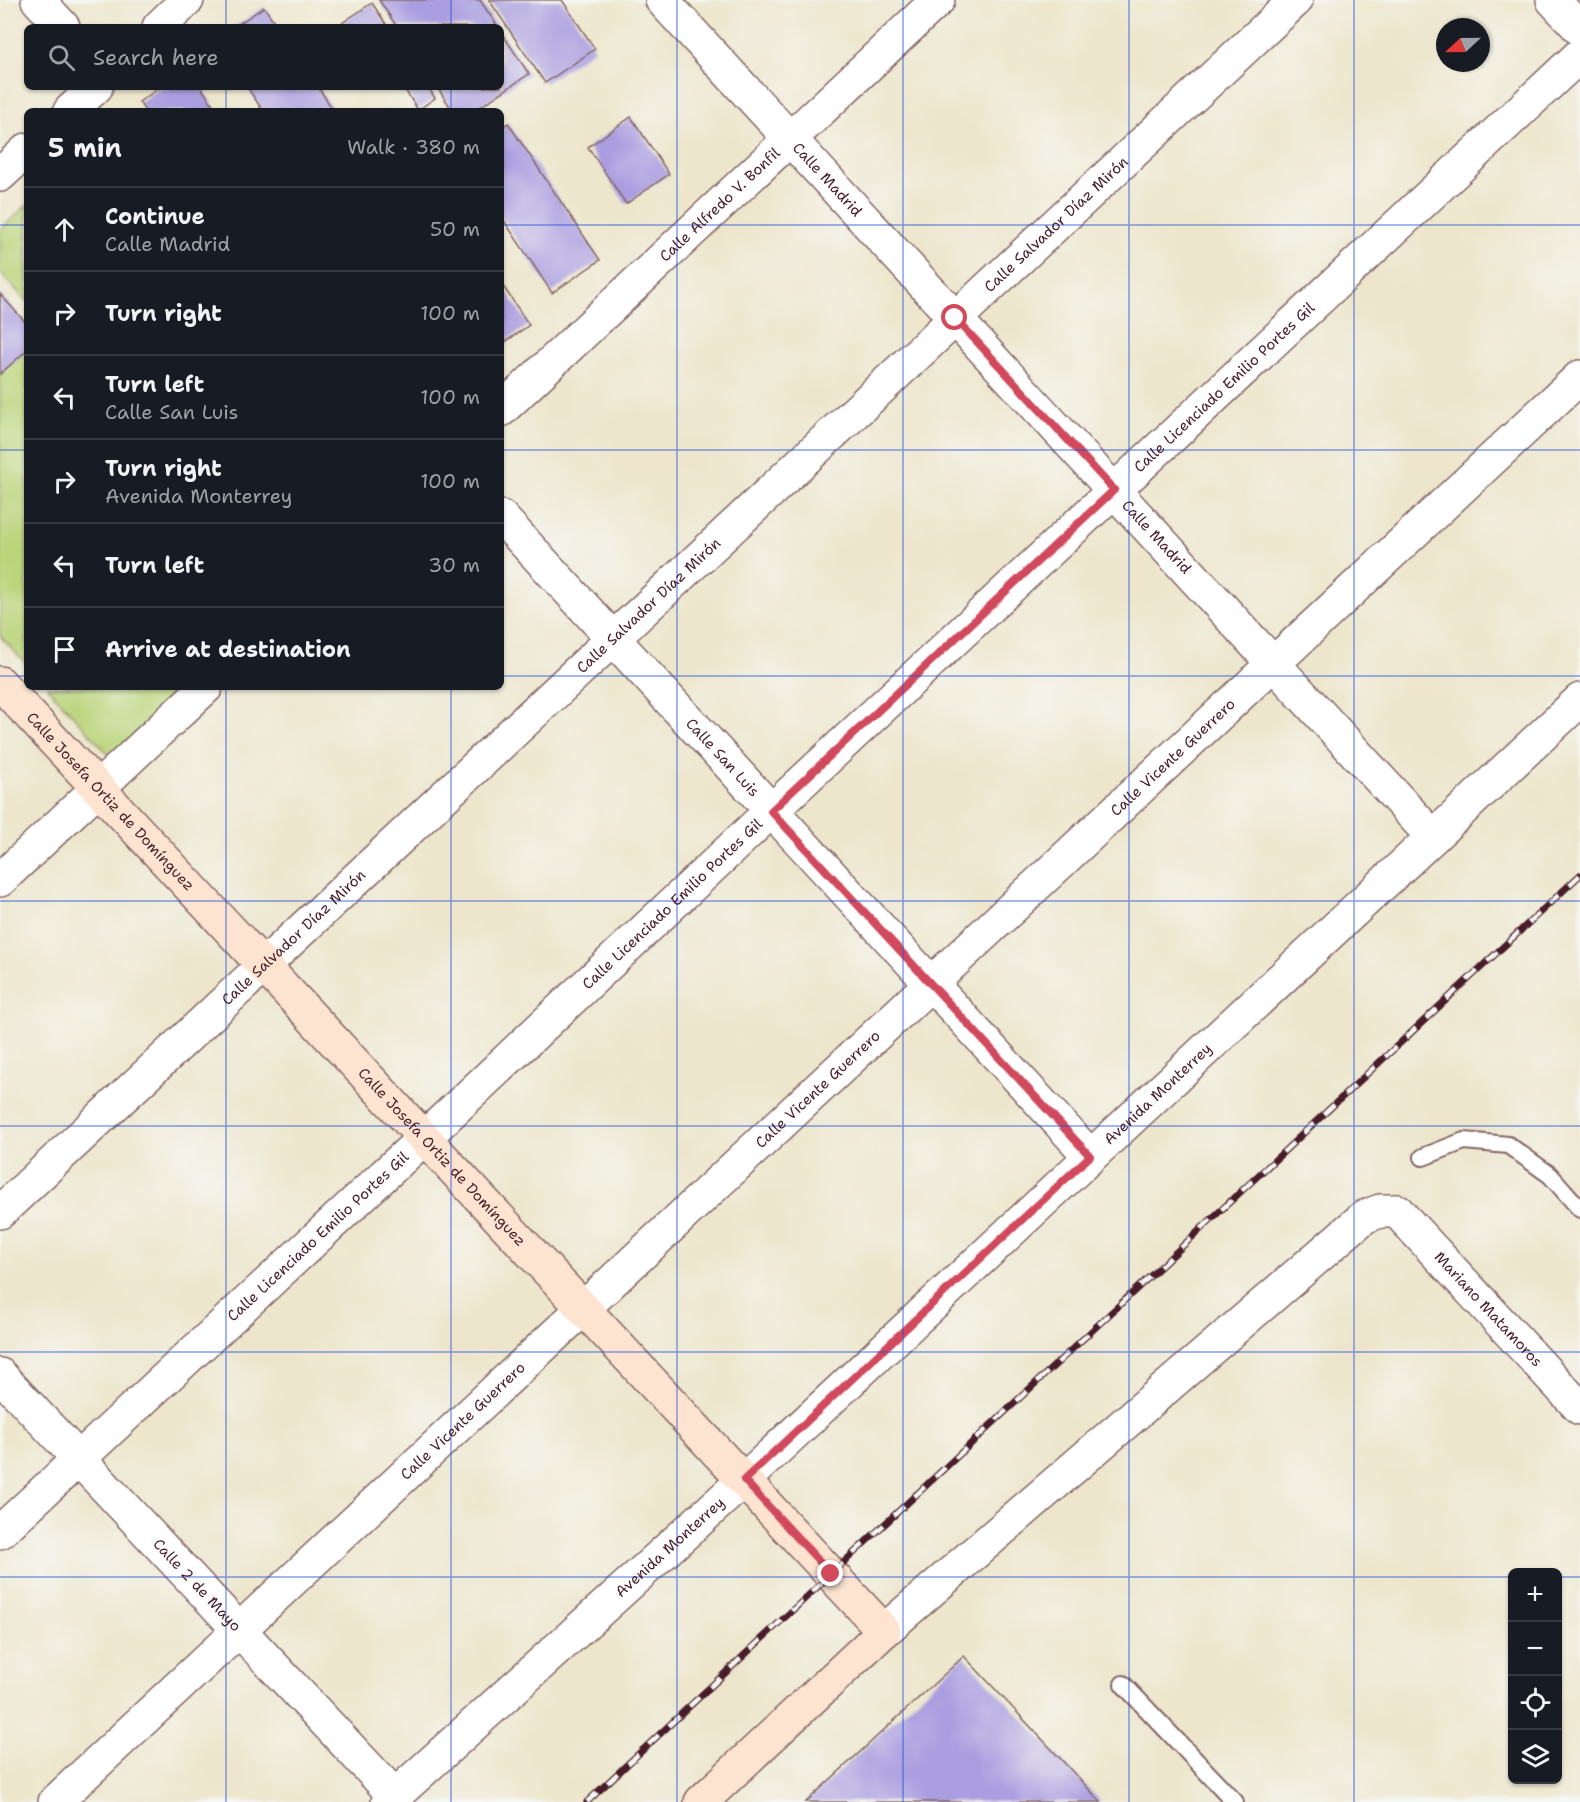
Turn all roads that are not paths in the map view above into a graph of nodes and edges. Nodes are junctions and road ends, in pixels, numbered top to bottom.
1 (38, 0) edge
2 (187, 0) edge
3 (662, 0) edge
4 (938, 0) edge
5 (1296, 0) edge
6 (1553, 0) edge
7 (60, 24) edge
8 (162, 24) edge
9 (1580, 29) edge
10 (1580, 55) edge
11 (93, 90) edge
12 (73, 108) edge
13 (790, 140) junction
14 (24, 153) edge
15 (0, 175) edge
16 (955, 318) junction
17 (1580, 377) edge
18 (504, 407) edge
19 (1114, 490) junction
20 (504, 520) edge
21 (613, 638) junction
22 (1274, 663) junction
23 (0, 683) edge
24 (203, 690) edge
25 (1580, 700) edge
26 (98, 788) junction
27 (771, 811) junction
28 (1433, 837) junction
29 (0, 880) edge
30 (263, 966) junction
31 (931, 983) junction
32 (424, 1138) junction
33 (1090, 1156) junction
34 (1423, 1157) dead end
35 (1580, 1209) edge
36 (0, 1212) edge
37 (583, 1308) junction
38 (0, 1375) edge
39 (1576, 1397) edge
40 (78, 1459) junction
41 (744, 1480) junction
42 (0, 1532) edge
43 (239, 1630) junction
44 (884, 1630) junction
45 (1123, 1684) dead end
46 (392, 1799) edge
47 (55, 1802) edge
48 (701, 1802) edge
49 (1235, 1802) edge

1 - 7 street
2 - 8 street
3 - 13 street, Calle Madrid
4 - 13 street, Calle Alfredo V. Bonfil
5 - 16 street, Calle Salvador Díaz Mirón
6 - 9 street
10 - 19 street, Calle Licenciado Emilio Portes Gil
11 - 12 street
13 - 16 street, Calle Madrid
13 - 18 street, Calle Alfredo V. Bonfil
14 - 15 street
16 - 19 street, Calle Madrid
16 - 21 street, Calle Salvador Díaz Mirón
17 - 22 street, Calle Vicente Guerrero
19 - 22 street, Calle Madrid
19 - 27 street, Calle Licenciado Emilio Portes Gil
20 - 21 street, Calle San Luis
21 - 27 street, Calle San Luis
21 - 30 street, Calle Salvador Díaz Mirón
22 - 28 street, Calle Madrid
22 - 31 street, Calle Vicente Guerrero
23 - 26 street, Calle Josefa Ortiz de Domínguez
24 - 26 street
25 - 28 street, Avenida Monterrey
26 - 29 street
26 - 30 street, Calle Josefa Ortiz de Domínguez
27 - 31 street, Calle San Luis
27 - 32 street, Calle Licenciado Emilio Portes Gil
28 - 33 street, Avenida Monterrey
30 - 32 street, Calle Josefa Ortiz de Domínguez
30 - 36 street, Calle Salvador Díaz Mirón
31 - 33 street, Calle San Luis
31 - 37 street, Calle Vicente Guerrero
32 - 37 street, Calle Josefa Ortiz de Domínguez
32 - 40 street, Calle Licenciado Emilio Portes Gil
33 - 41 street, Avenida Monterrey
34 - 35 lane
37 - 41 street, Calle Josefa Ortiz de Domínguez
37 - 43 street, Calle Vicente Guerrero
38 - 40 street, Calle 2 de Mayo
39 - 44 street, Mariano Matamoros
40 - 42 street, Calle Licenciado Emilio Portes Gil
40 - 43 street, Calle 2 de Mayo
41 - 44 street, Calle Josefa Ortiz de Domínguez
41 - 46 street, Avenida Monterrey
43 - 46 street, Calle 2 de Mayo
43 - 47 street, Calle Vicente Guerrero
44 - 48 street
45 - 49 lane

